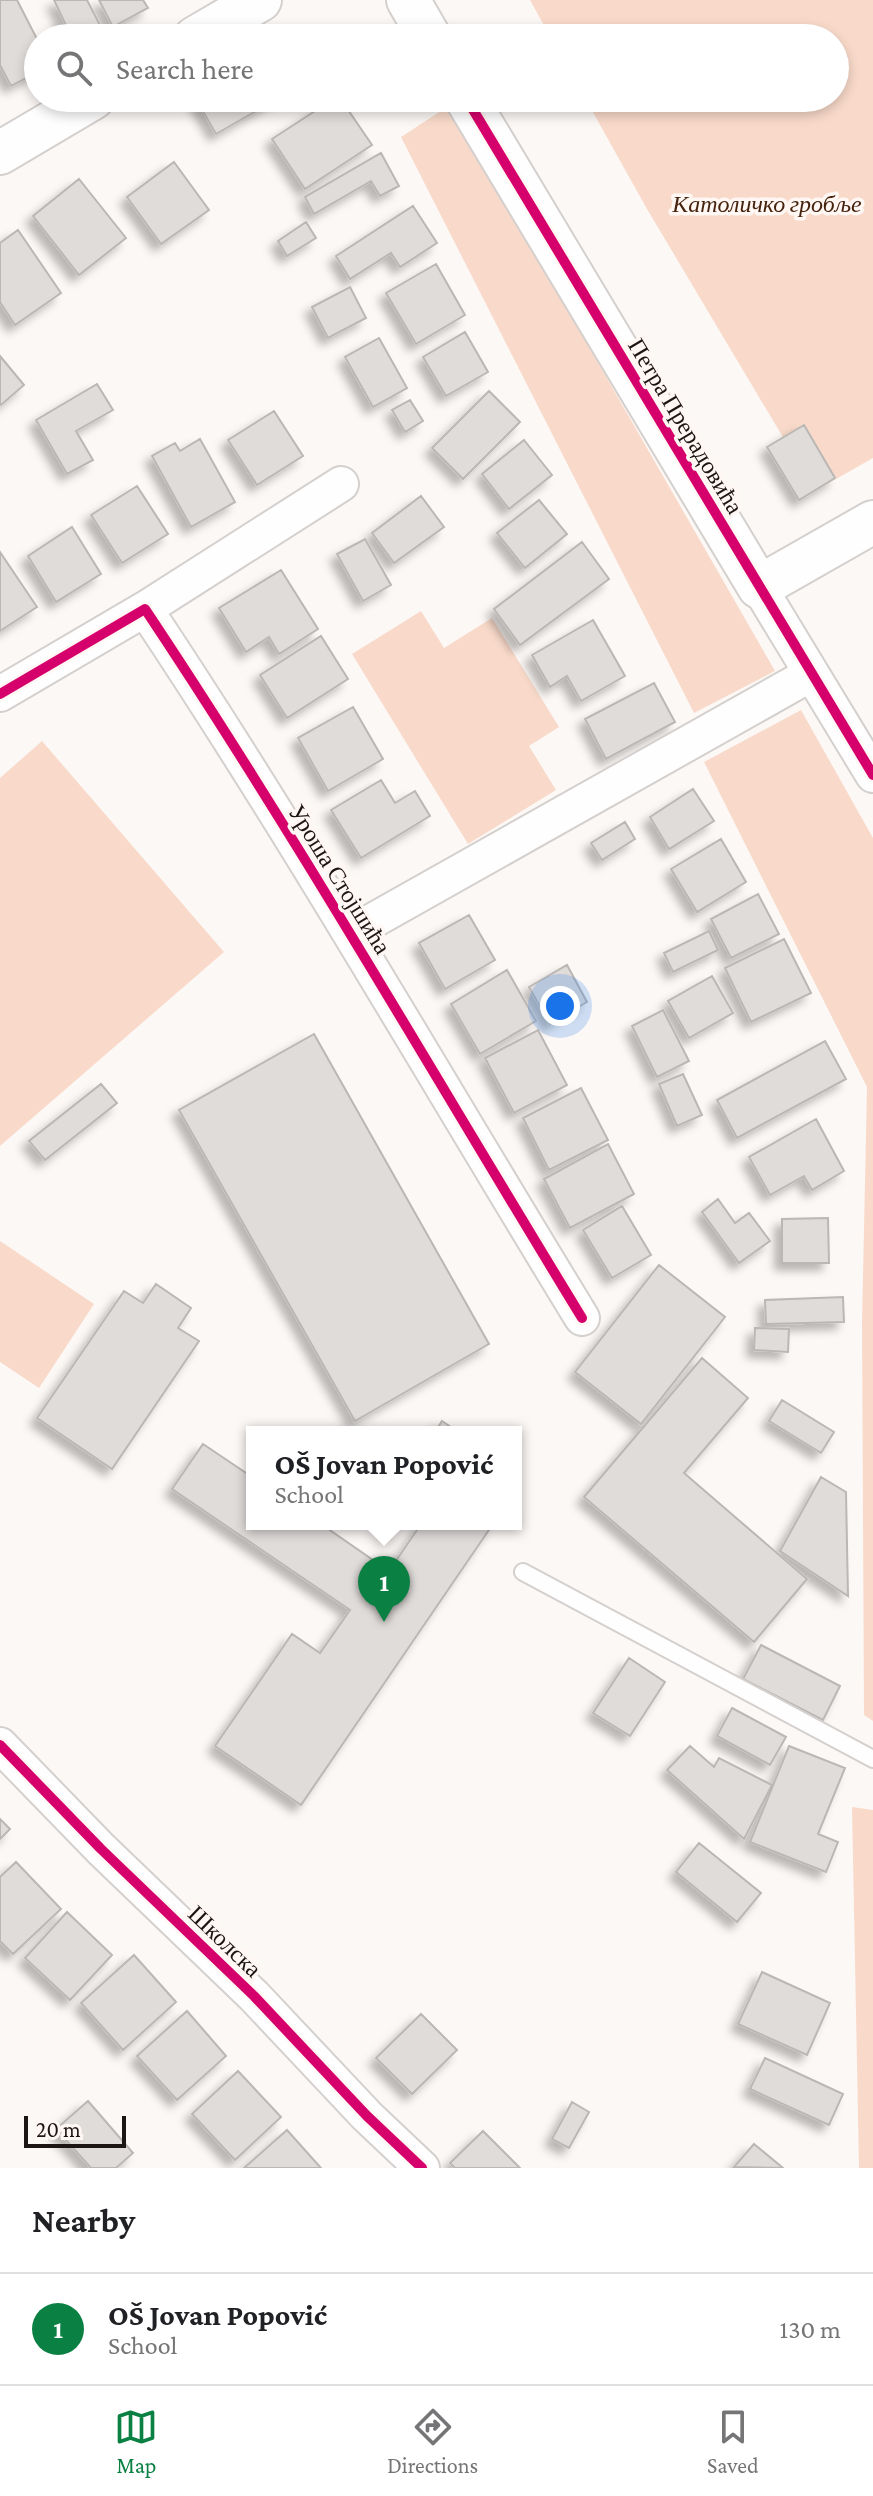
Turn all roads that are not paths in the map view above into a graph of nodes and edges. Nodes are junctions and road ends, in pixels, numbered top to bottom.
1 (260, 0) edge
2 (408, 0) edge
3 (219, 24) edge
4 (422, 24) edge
5 (69, 112) edge
6 (474, 112) edge
7 (0, 153) edge
8 (341, 484) dead end
9 (873, 522) edge
10 (759, 587) junction
11 (145, 609) junction
12 (811, 674) junction
13 (0, 694) edge
14 (873, 775) edge
15 (351, 933) junction
16 (582, 1318) dead end
17 (523, 1572) dead end
18 (0, 1745) edge
19 (873, 1759) edge
20 (422, 2168) edge

1 - 3 street
2 - 4 street
5 - 7 street
6 - 10 street, Петра Прерадовића
8 - 11 street
9 - 10 street
10 - 12 street, Петра Прерадовића
11 - 13 street
11 - 15 street, Уроша Стојшића
12 - 14 street, Петра Прерадовића
12 - 15 street
15 - 16 street, Уроша Стојшића
17 - 19 lane
18 - 20 street, Школска

